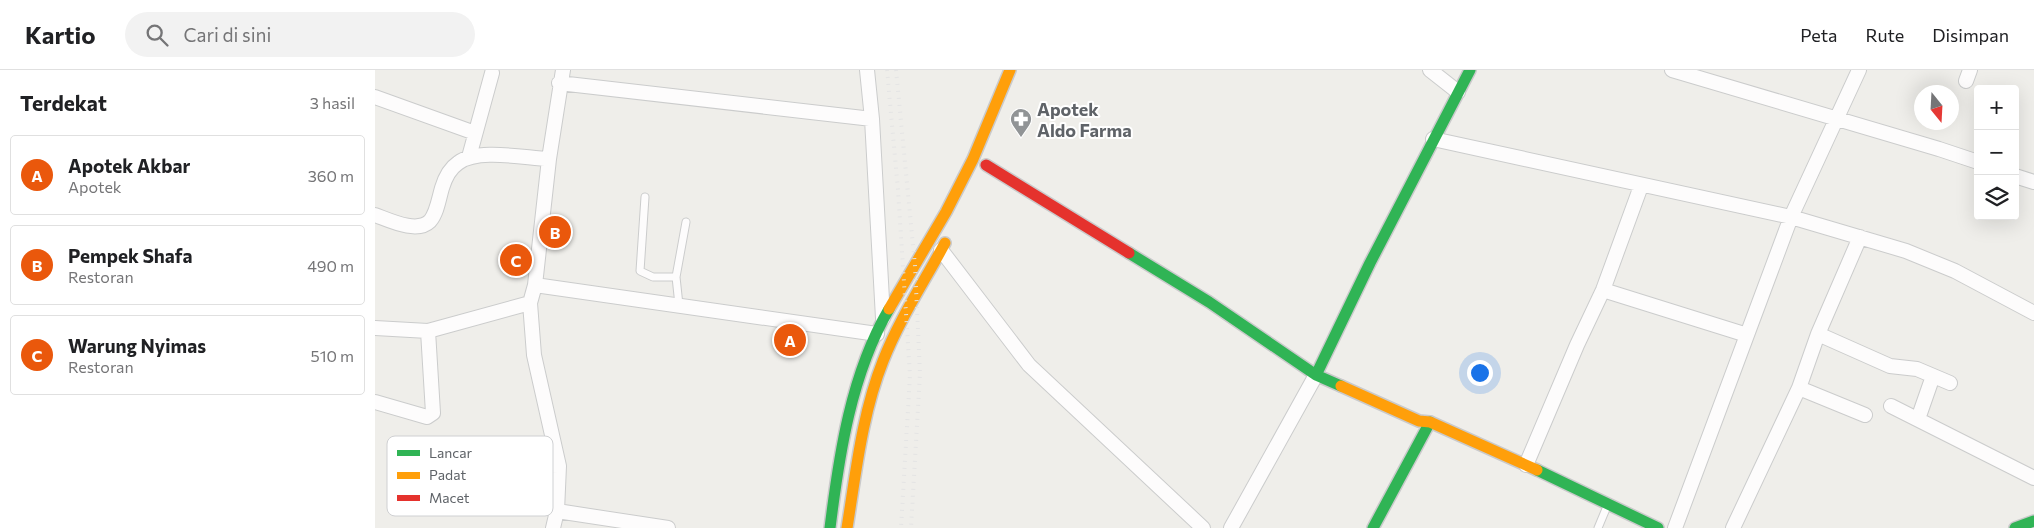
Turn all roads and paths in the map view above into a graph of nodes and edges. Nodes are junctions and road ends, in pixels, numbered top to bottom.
1 (867, 70) edge
2 (1010, 70) edge
3 (1430, 70) edge
4 (1470, 70) edge
5 (1672, 70) edge
6 (1859, 70) edge
7 (492, 73) dead end
8 (561, 76) edge
9 (1458, 92) junction
10 (375, 97) edge
11 (872, 119) junction
12 (1838, 120) junction
13 (475, 133) junction
14 (1433, 139) junction
15 (469, 158) junction
16 (549, 159) junction
17 (1974, 161) edge
18 (986, 165) dead end
19 (2019, 177) edge
20 (2034, 182) edge
21 (1641, 186) junction
22 (645, 197) dead end
23 (375, 215) edge
24 (1791, 217) junction
25 (686, 222) dead end
26 (950, 233) dead end
27 (1860, 237) junction
28 (941, 250) junction
29 (676, 276) junction
30 (535, 285) junction
31 (1603, 290) junction
32 (530, 304) junction
33 (679, 305) junction
34 (2034, 312) edge
35 (883, 319) junction
36 (375, 328) edge
37 (427, 331) junction
38 (877, 334) junction
39 (1819, 334) junction
40 (1747, 335) junction
41 (1316, 375) junction
42 (1933, 376) junction
43 (1950, 383) dead end
44 (1799, 388) junction
45 (375, 402) edge
46 (1891, 406) dead end
47 (1865, 415) dead end
48 (1918, 419) junction
49 (1430, 422) junction
50 (552, 436) edge
51 (553, 440) edge
52 (1526, 465) junction
53 (553, 466) edge
54 (559, 466) junction
55 (2034, 478) edge
56 (1609, 504) junction
57 (557, 511) junction
58 (2034, 521) edge
59 (634, 525) edge
60 (553, 528) edge
61 (668, 528) edge
62 (831, 528) edge
63 (847, 528) edge
64 (1203, 528) edge
65 (1231, 528) edge
66 (1373, 528) edge
67 (1598, 528) edge
68 (1655, 528) edge
69 (1675, 528) edge
70 (1733, 528) edge
71 (2016, 528) edge

1 - 11 street
2 - 35 street
3 - 9 street
4 - 9 street
5 - 12 street
6 - 12 street
7 - 13 street
8 - 11 street
8 - 16 street
9 - 14 street
10 - 13 street
11 - 35 street
12 - 17 street
12 - 24 street
13 - 15 street
14 - 21 street
14 - 41 street
15 - 16 street
15 - 23 street
16 - 30 street
18 - 41 street
19 - 20 street
21 - 24 street
21 - 31 street
22 - 29 lane
24 - 27 street
24 - 40 street
25 - 29 lane
26 - 28 street
27 - 34 street
27 - 39 street
28 - 63 street
28 - 64 street
29 - 33 lane
30 - 32 street
30 - 33 street
31 - 40 street
31 - 52 street
32 - 37 street
32 - 50 street
33 - 38 street
35 - 38 street
36 - 37 street
37 - 45 street
38 - 62 street
39 - 42 street
39 - 44 street
40 - 69 street
41 - 49 street
41 - 65 street
42 - 43 street
42 - 48 street
44 - 47 street
44 - 70 street
46 - 48 street
48 - 55 street
49 - 52 street
49 - 66 street
51 - 54 street
52 - 56 street
53 - 54 street
54 - 57 street
56 - 67 lane
56 - 68 street
57 - 59 street
57 - 60 street
58 - 71 street
59 - 61 street

